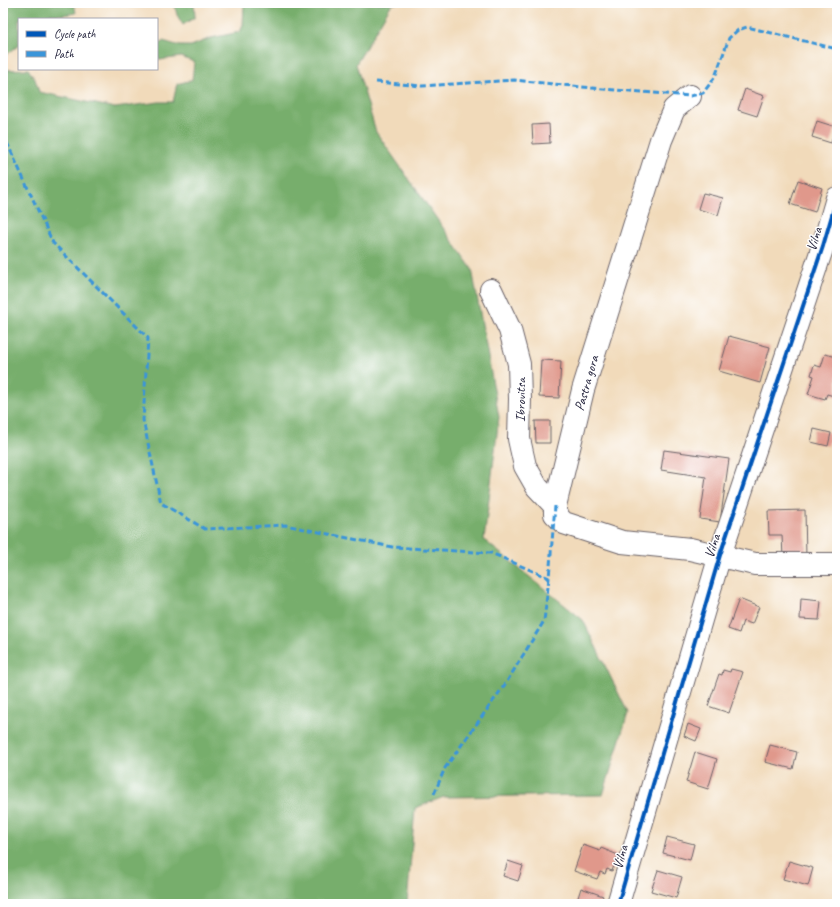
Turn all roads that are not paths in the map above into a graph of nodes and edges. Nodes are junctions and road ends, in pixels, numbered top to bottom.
1 (690, 96) dead end
2 (837, 198) edge
3 (491, 290) dead end
4 (555, 506) junction
5 (720, 555) junction
6 (837, 564) edge
7 (618, 904) edge

1 - 4 street, Pastra gora
2 - 5 street, Vilna
3 - 4 street, Ibrovitsa
4 - 5 street
5 - 6 street
5 - 7 street, Vilna

